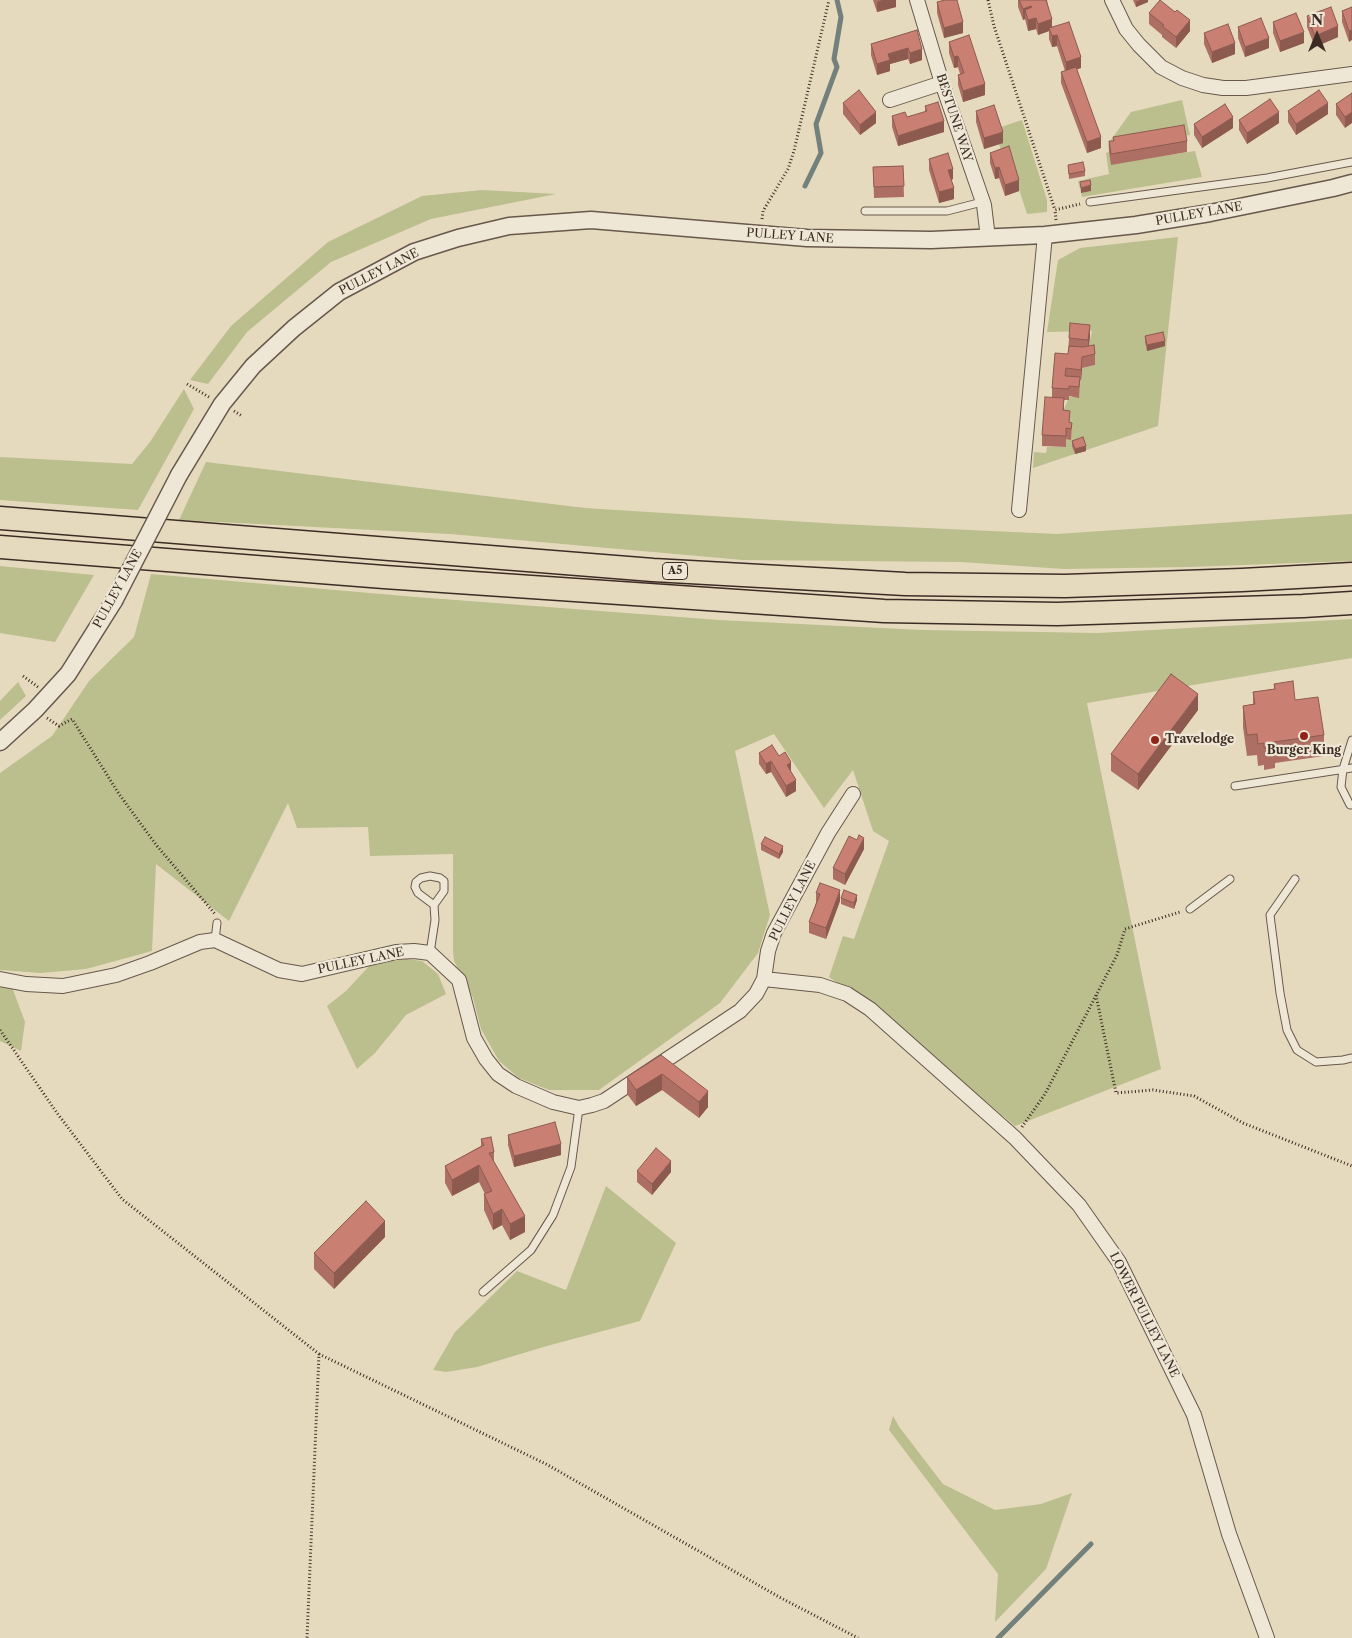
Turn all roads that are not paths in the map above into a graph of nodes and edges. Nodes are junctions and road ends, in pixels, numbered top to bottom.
1 (917, 0) edge
2 (1112, 0) edge
3 (1352, 74) edge
4 (942, 83) junction
5 (890, 100) dead end
6 (1352, 162) edge
7 (1352, 183) edge
8 (982, 202) junction
9 (1090, 202) road end
10 (866, 211) dead end
11 (1051, 234) junction
12 (988, 238) junction
13 (1019, 510) dead end
14 (0, 518) edge
15 (0, 546) edge
16 (1352, 574) edge
17 (1352, 603) edge
18 (1352, 740) edge
19 (0, 742) edge
20 (1352, 768) edge
21 (1343, 770) junction
22 (1235, 786) dead end
23 (853, 794) dead end
24 (1352, 805) edge
25 (1230, 879) dead end
26 (1295, 879) dead end
27 (434, 905) junction
28 (1190, 909) road end
29 (217, 923) road end
30 (215, 940) junction
31 (430, 954) junction
32 (0, 979) edge
33 (764, 979) junction
34 (1352, 1058) edge
35 (578, 1108) junction
36 (483, 1292) dead end
37 (1268, 1638) edge

1 - 4 street, BESTUNE WAY
2 - 3 street
4 - 5 street
4 - 8 street, BESTUNE WAY
6 - 9 lane
7 - 11 street, PULLEY LANE
8 - 10 lane
8 - 12 street, BESTUNE WAY
11 - 12 street, PULLEY LANE
11 - 13 street
12 - 19 street, PULLEY LANE, bridge
14 - 16 highway, A5
15 - 17 highway, A5
18 - 21 lane
20 - 21 lane
21 - 22 lane
21 - 24 lane
23 - 33 street, PULLEY LANE
25 - 28 lane
26 - 34 lane
27 - 27 lane
27 - 31 lane
29 - 30 lane
30 - 31 street, PULLEY LANE
30 - 32 street
31 - 35 street, PULLEY LANE
33 - 35 street, PULLEY LANE
33 - 37 street, LOWER PULLEY LANE
35 - 36 lane

